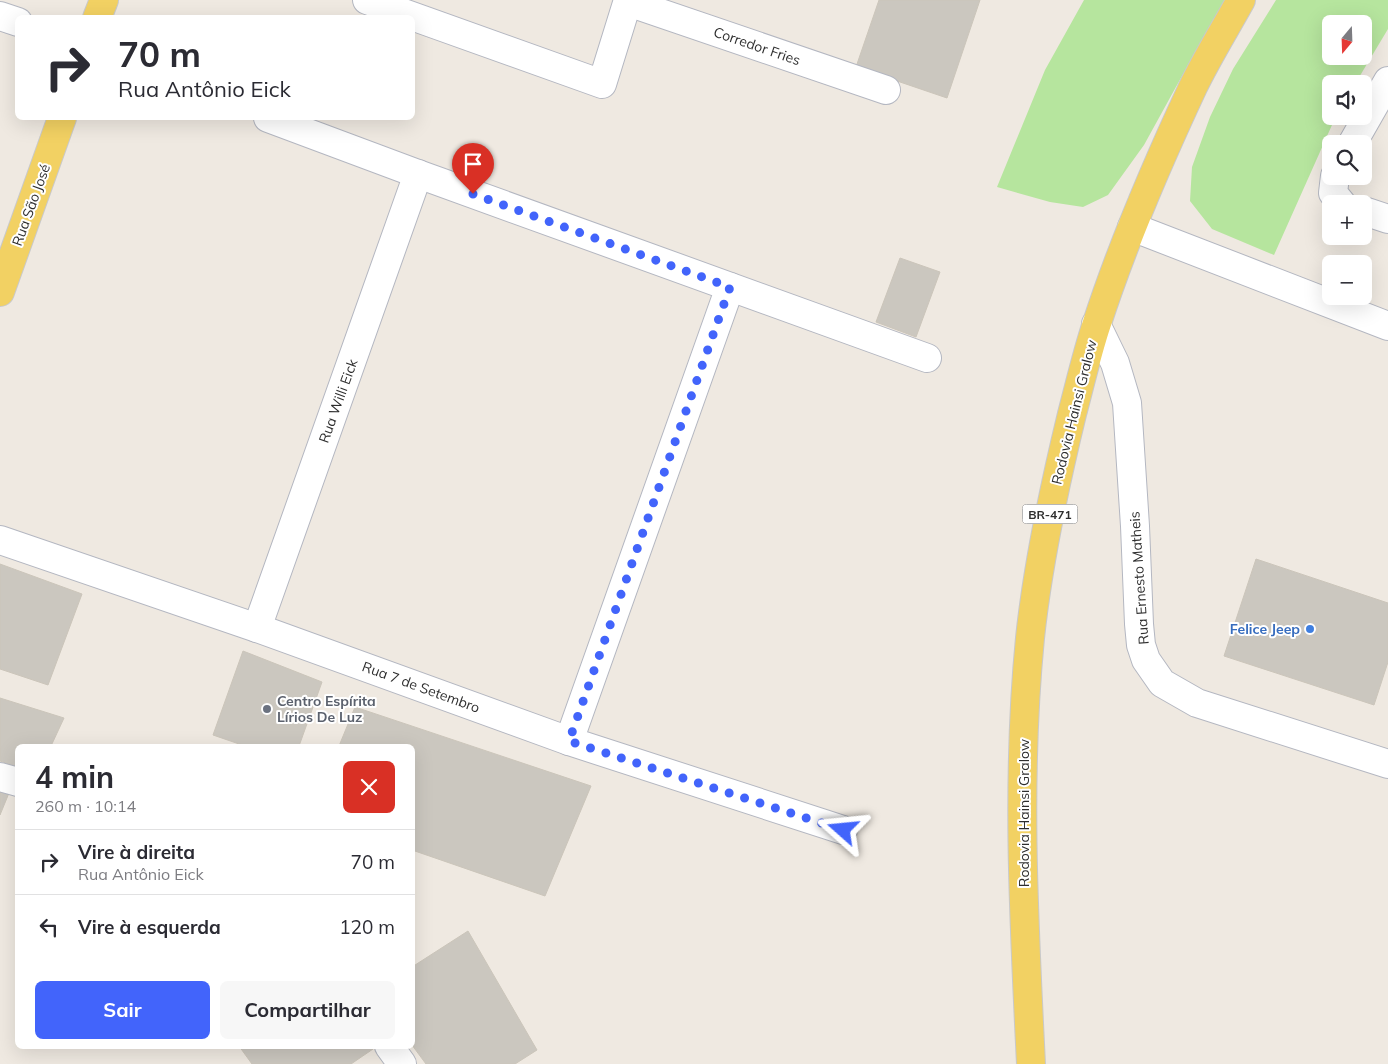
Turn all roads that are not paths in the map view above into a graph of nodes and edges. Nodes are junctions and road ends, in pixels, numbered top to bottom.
1 (104, 0) edge
2 (367, 0) edge
3 (1241, 0) edge
4 (628, 1) edge
5 (99, 15) edge
6 (409, 15) edge
7 (0, 16) edge
8 (415, 17) edge
9 (15, 21) edge
10 (1388, 81) edge
11 (886, 90) dead end
12 (61, 120) edge
13 (273, 120) edge
14 (1357, 135) edge
15 (418, 174) junction
16 (1372, 214) edge
17 (1388, 219) edge
18 (1132, 227) junction
19 (730, 287) junction
20 (0, 292) edge
21 (1096, 324) junction
22 (1388, 326) edge
23 (927, 358) dead end
24 (0, 540) edge
25 (257, 628) junction
26 (569, 741) junction
27 (1388, 764) edge
28 (0, 776) edge
29 (15, 781) edge
30 (843, 830) dead end
31 (391, 1049) edge
32 (402, 1064) edge
33 (1031, 1064) edge

1 - 5 main road
2 - 6 street
3 - 18 main road, Rodovia Hainsi Gralow / BR-471
4 - 8 street
4 - 11 street, Corredor Fries
7 - 9 street
10 - 14 street
12 - 20 main road, Rua São José
13 - 15 street
15 - 19 street
15 - 25 street, Rua Willi Eick
16 - 17 street
18 - 21 main road, Rodovia Hainsi Gralow / BR-471
18 - 22 street
19 - 23 street
19 - 26 street
21 - 27 street, Rua Ernesto Matheis
21 - 33 main road, Rodovia Hainsi Gralow / BR-471
24 - 25 street, Rua 7 de Setembro
25 - 26 street, Rua 7 de Setembro
26 - 30 street, Rua 7 de Setembro
28 - 29 street
31 - 32 street

